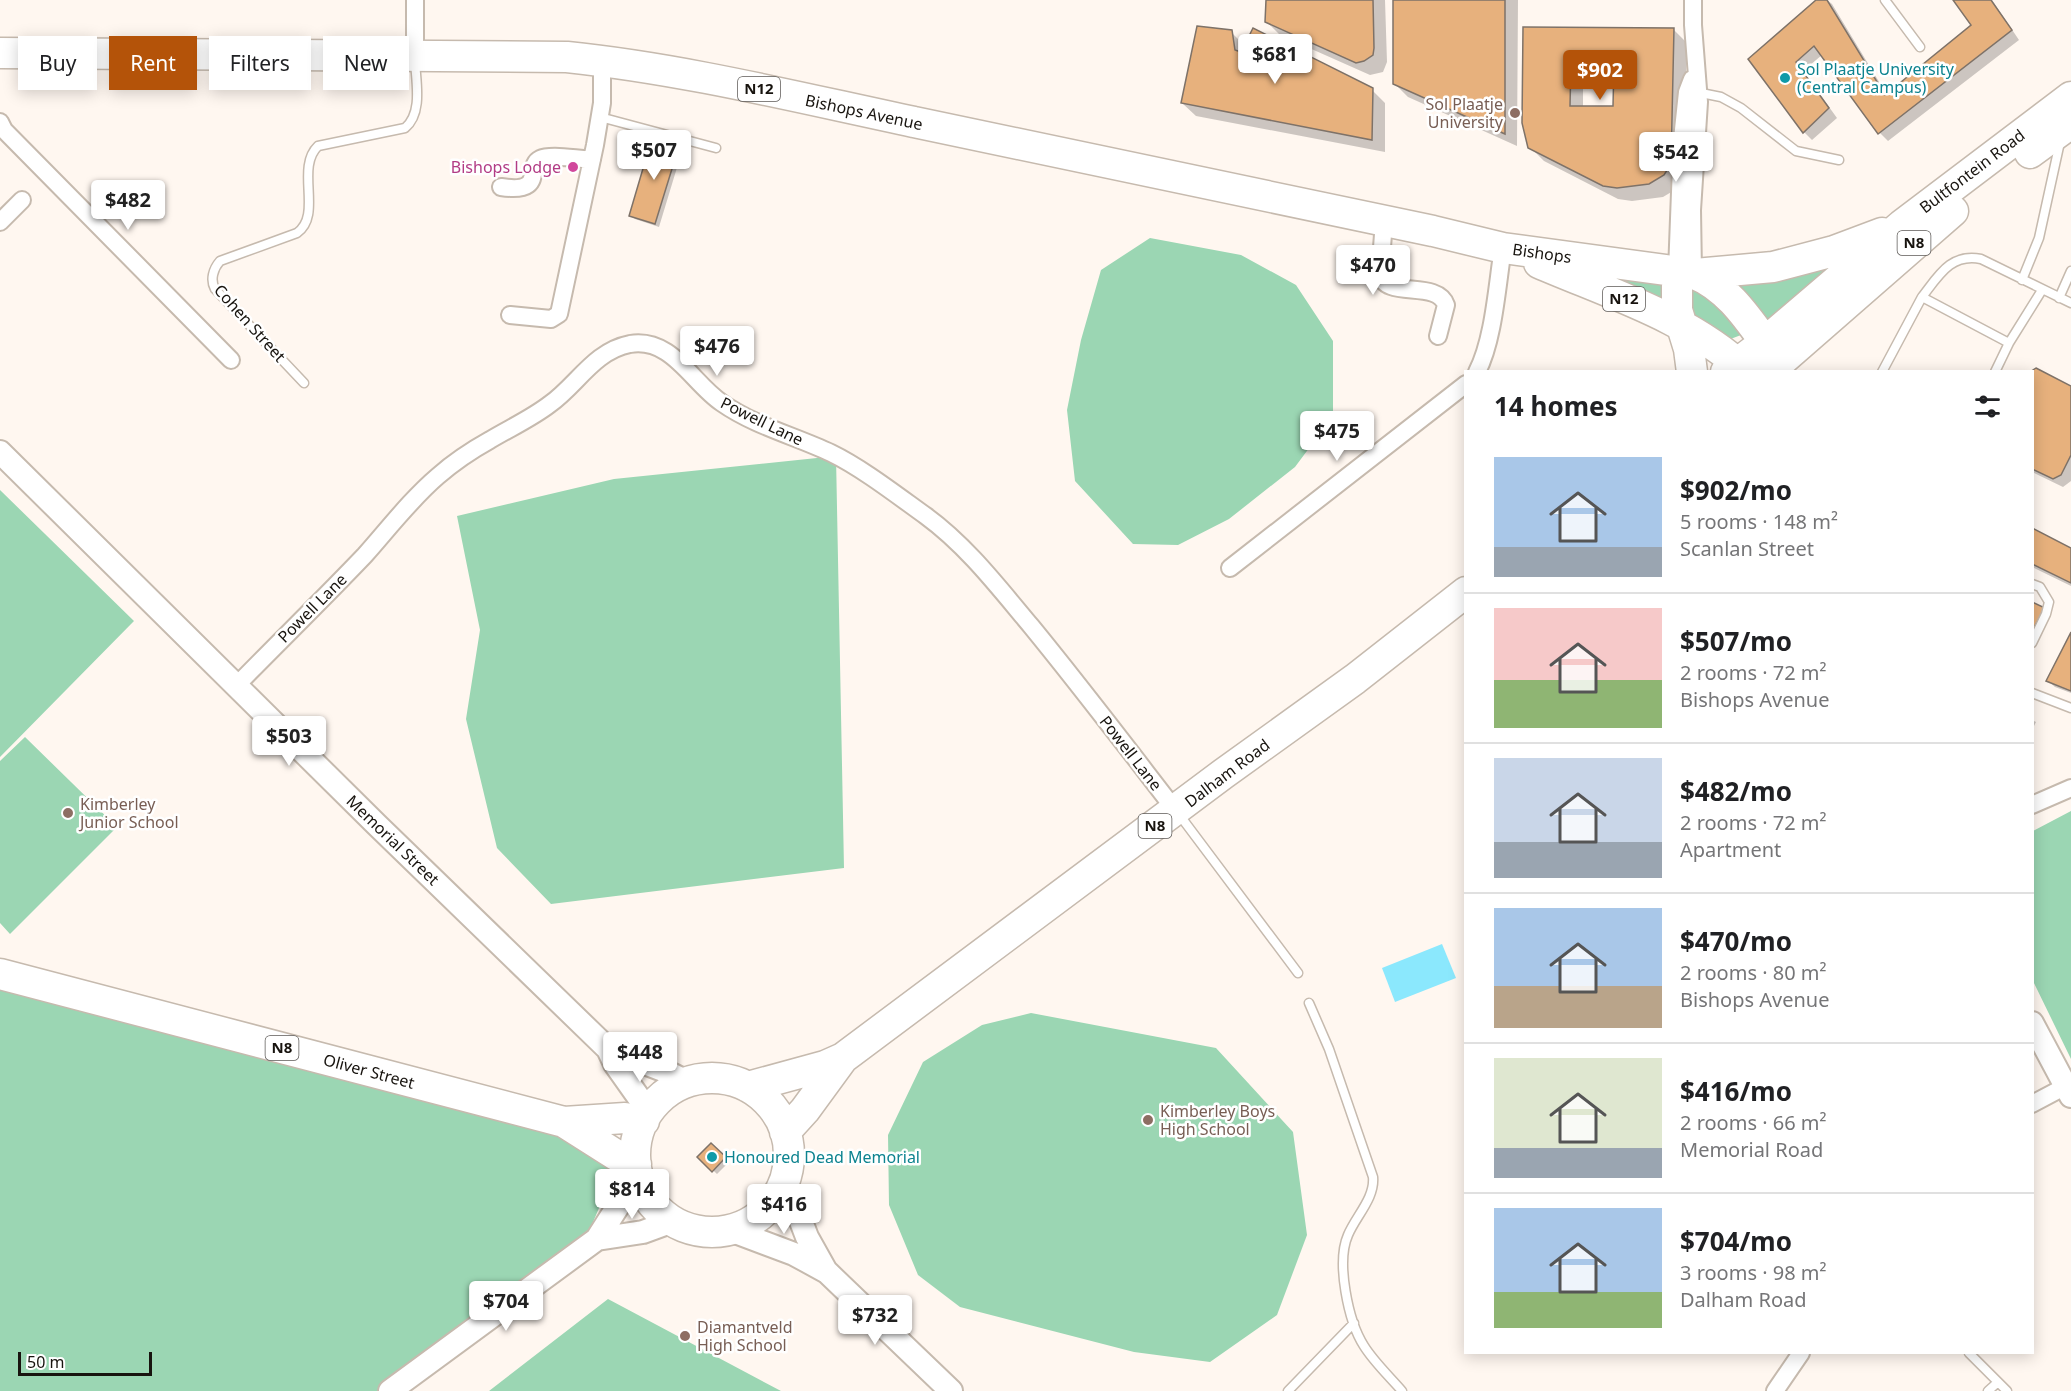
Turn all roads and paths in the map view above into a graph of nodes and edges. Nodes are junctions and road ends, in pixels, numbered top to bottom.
1 (415, 0) edge
2 (1694, 0) edge
3 (1885, 0) edge
4 (1920, 47) dead end
5 (415, 55) junction
6 (1, 57) edge
7 (602, 61) junction
8 (1692, 92) junction
9 (2071, 97) edge
10 (600, 117) junction
11 (0, 122) edge
12 (2067, 126) edge
13 (716, 148) dead end
14 (592, 160) junction
15 (1839, 160) dead end
16 (501, 187) dead end
17 (22, 200) dead end
18 (1384, 221) junction
19 (0, 222) edge
20 (1902, 225) junction
21 (1503, 248) junction
22 (2071, 271) edge
23 (1688, 273) junction
24 (2022, 280) junction
25 (2042, 290) junction
26 (1922, 297) junction
27 (2059, 298) junction
28 (2071, 303) edge
29 (510, 315) dead end
30 (1680, 323) junction
31 (1438, 336) dead end
32 (2009, 343) junction
33 (231, 360) dead end
34 (1775, 362) edge
35 (1737, 369) edge
36 (1478, 370) edge
37 (1692, 370) edge
38 (1883, 370) edge
39 (1996, 370) edge
40 (304, 383) dead end
41 (1464, 386) edge
42 (0, 452) edge
43 (1230, 567) dead end
44 (2034, 585) edge
45 (1464, 594) edge
46 (2034, 639) edge
47 (236, 686) junction
48 (2034, 694) edge
49 (2071, 708) edge
50 (2071, 788) edge
51 (2034, 804) edge
52 (1176, 811) junction
53 (1298, 973) dead end
54 (0, 974) edge
55 (1309, 1003) dead end
56 (2034, 1027) edge
57 (608, 1049) junction
58 (843, 1058) junction
59 (687, 1082) junction
60 (748, 1087) junction
61 (2068, 1091) edge
62 (2034, 1103) edge
63 (646, 1117) junction
64 (564, 1122) junction
65 (785, 1132) junction
66 (638, 1172) junction
67 (785, 1179) junction
68 (673, 1221) junction
69 (730, 1230) junction
70 (597, 1239) junction
71 (827, 1272) junction
72 (1354, 1323) junction
73 (1800, 1354) edge
74 (1970, 1354) edge
75 (1998, 1382) junction
76 (390, 1391) edge
77 (951, 1391) edge
78 (1288, 1391) edge
79 (1402, 1391) edge
80 (1775, 1391) edge
81 (1988, 1391) edge
82 (2007, 1391) edge

1 - 5 street, Cohen Street
2 - 8 street
3 - 4 lane
5 - 6 highway, Bishops Avenue / N12
5 - 7 highway, Bishops Avenue / N12
5 - 40 lane, Cohen Street
7 - 10 street
7 - 18 highway, Bishops Avenue / N12
8 - 15 lane
8 - 23 street
9 - 20 highway, Bultfontein Road / N8
10 - 13 lane
10 - 14 street
11 - 33 street
12 - 24 lane
12 - 34 highway, Bultfontein Road / N8
14 - 16 street
14 - 29 street
17 - 19 street
18 - 21 highway, Bishops Avenue / N12
18 - 31 street
20 - 23 highway
20 - 34 highway, Bultfontein Road / N8
21 - 23 highway, Bishops / N12
21 - 30 highway, Bishops / N12
21 - 36 street
22 - 27 lane
23 - 30 highway
23 - 34 highway, Bishops / N12
24 - 25 lane
24 - 26 lane
25 - 27 lane
25 - 32 lane
26 - 32 lane
26 - 38 lane
27 - 28 lane
30 - 35 highway, Bishops / N12
30 - 37 highway
32 - 39 lane
34 - 35 highway, Bultfontein Road / N8
41 - 43 street
42 - 47 street, Memorial Street
44 - 46 lane
45 - 52 highway, Dalham Road / N8
47 - 52 street, Powell Lane
47 - 57 street, Memorial Street
48 - 49 lane
50 - 51 street
52 - 53 lane
52 - 58 highway, Dalham Road / N8
54 - 64 highway, Oliver Street / N8
55 - 72 lane
56 - 61 street
57 - 59 street, Memorial Street
57 - 63 street, Memorial Street
58 - 60 highway, Dalham Road / N8
58 - 65 highway, Dalham Road / N8
59 - 60 highway
59 - 63 highway
60 - 65 highway
61 - 62 street
63 - 64 highway, Oliver Street / N8
63 - 66 highway
64 - 66 highway, Oliver Street / N8
65 - 67 highway
66 - 68 highway
66 - 70 street
67 - 69 highway
67 - 71 street
68 - 69 highway
68 - 70 street
69 - 71 street
70 - 76 street
71 - 77 street
72 - 78 lane
72 - 79 lane
73 - 80 street
74 - 75 lane
75 - 81 lane
75 - 82 lane

